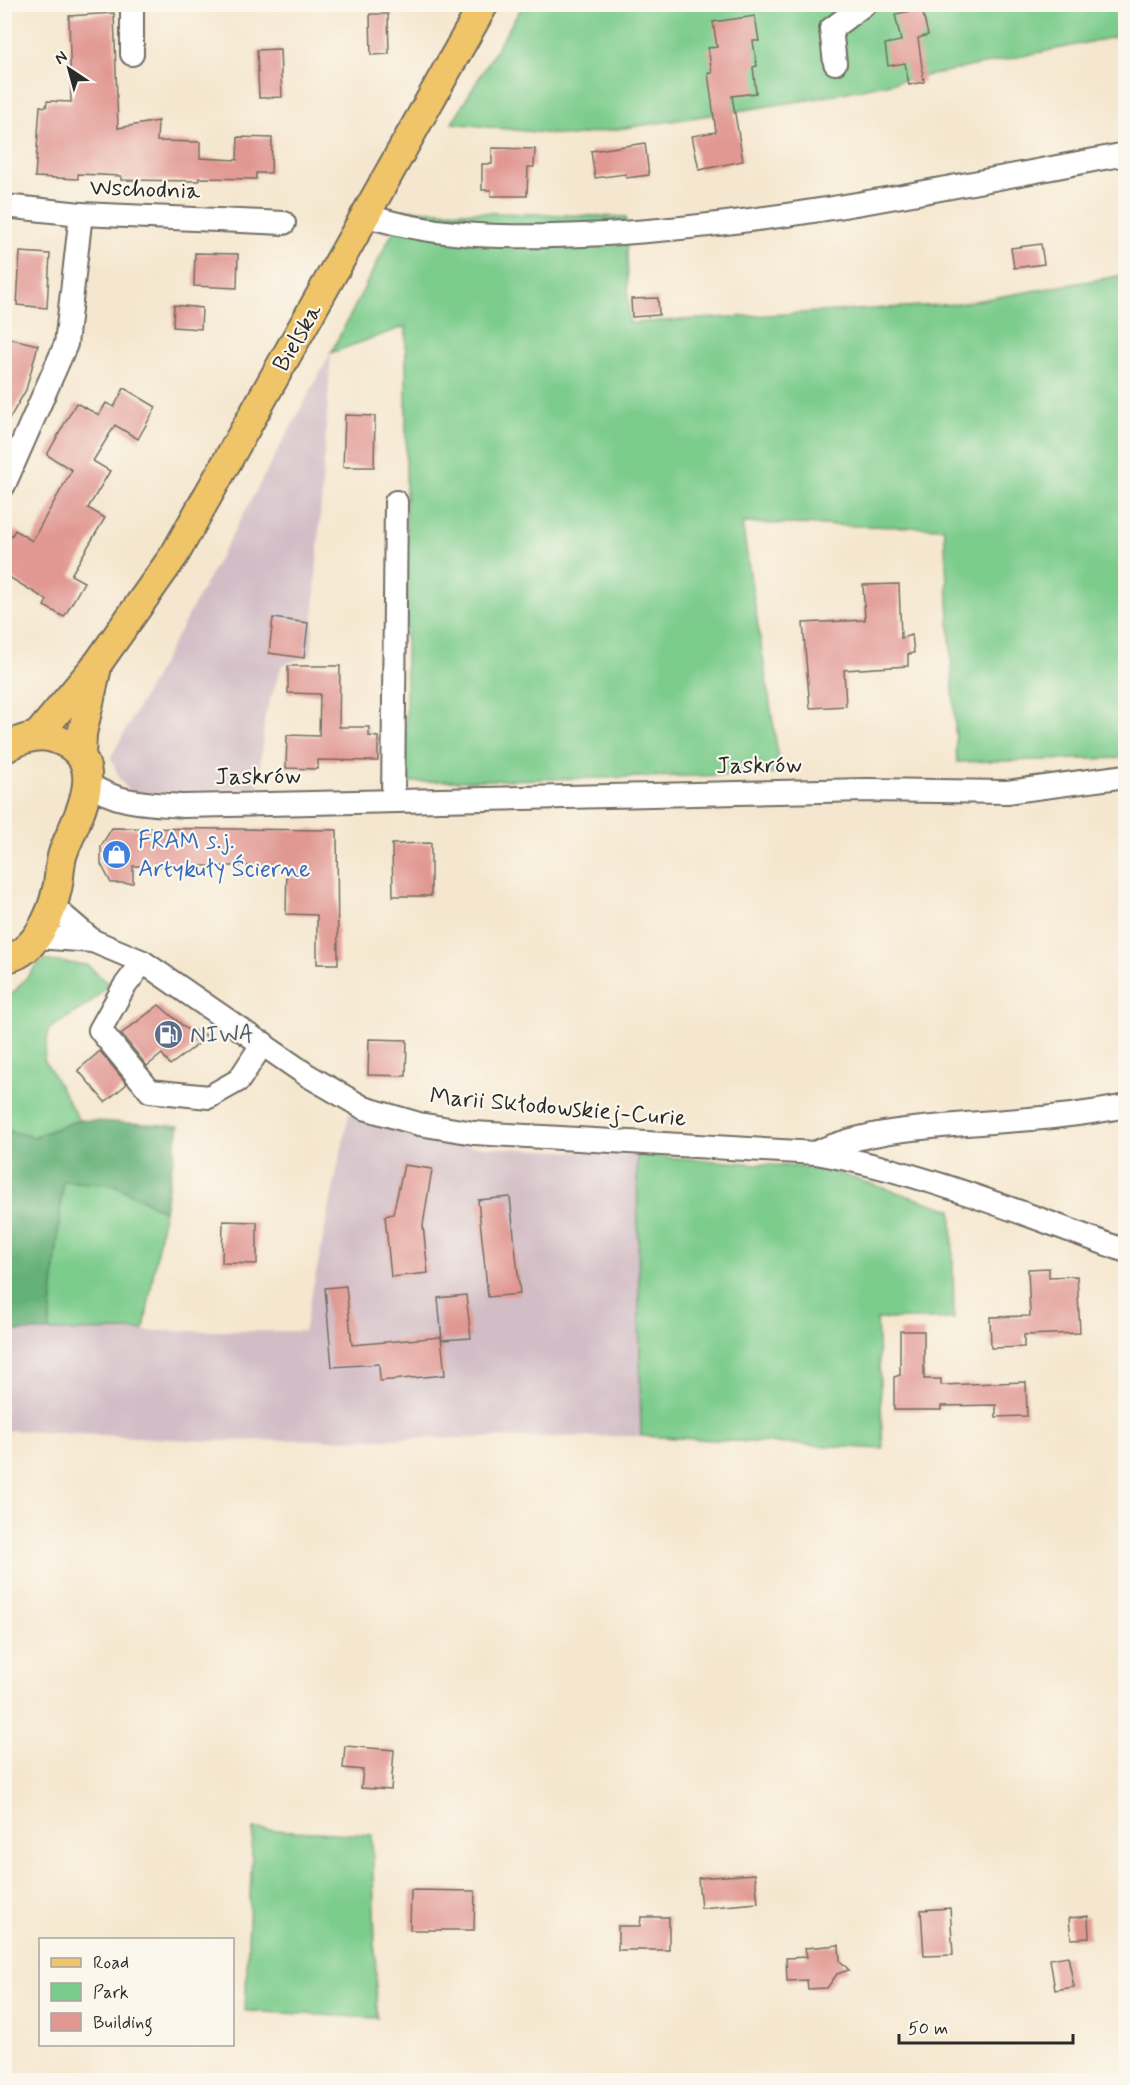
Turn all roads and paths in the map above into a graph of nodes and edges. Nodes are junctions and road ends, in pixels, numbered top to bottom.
1 (132, 4) edge
2 (484, 4) edge
3 (865, 4) edge
4 (132, 54) dead end
5 (835, 63) dead end
6 (1125, 154) edge
7 (4, 206) edge
8 (81, 214) junction
9 (368, 216) junction
10 (284, 223) dead end
11 (4, 485) edge
12 (396, 502) dead end
13 (98, 663) junction
14 (37, 736) junction
15 (4, 749) edge
16 (84, 769) junction
17 (1125, 776) edge
18 (393, 801) junction
19 (124, 802) junction
20 (81, 815) junction
21 (52, 906) junction
22 (36, 937) junction
23 (93, 941) junction
24 (6, 960) edge
25 (143, 962) junction
26 (263, 1043) junction
27 (1125, 1106) edge
28 (816, 1153) junction
29 (1125, 1251) edge

1 - 4 street
2 - 9 main road, Bielska
3 - 5 street
6 - 9 street
7 - 8 street, Wschodnia
8 - 10 street, Wschodnia
8 - 11 street
9 - 13 main road, Bielska
12 - 18 street
13 - 14 main road, Bielska
13 - 16 main road, Bielska
14 - 15 main road
14 - 16 main road
16 - 19 street, Jaskrów
16 - 20 main road, Bielska
17 - 18 street, Jaskrów
18 - 19 street, Jaskrów
19 - 20 street, Jaskrów
20 - 21 main road, Bielska
21 - 22 main road, Bielska
21 - 23 street, Marii Skłodowskiej-Curie
22 - 23 street, Marii Skłodowskiej-Curie
22 - 24 main road
23 - 25 street, Marii Skłodowskiej-Curie
25 - 26 street, Marii Skłodowskiej-Curie
25 - 26 street
26 - 28 street, Marii Skłodowskiej-Curie
27 - 28 street, Marii Skłodowskiej-Curie
28 - 29 street, Marii Skłodowskiej-Curie

